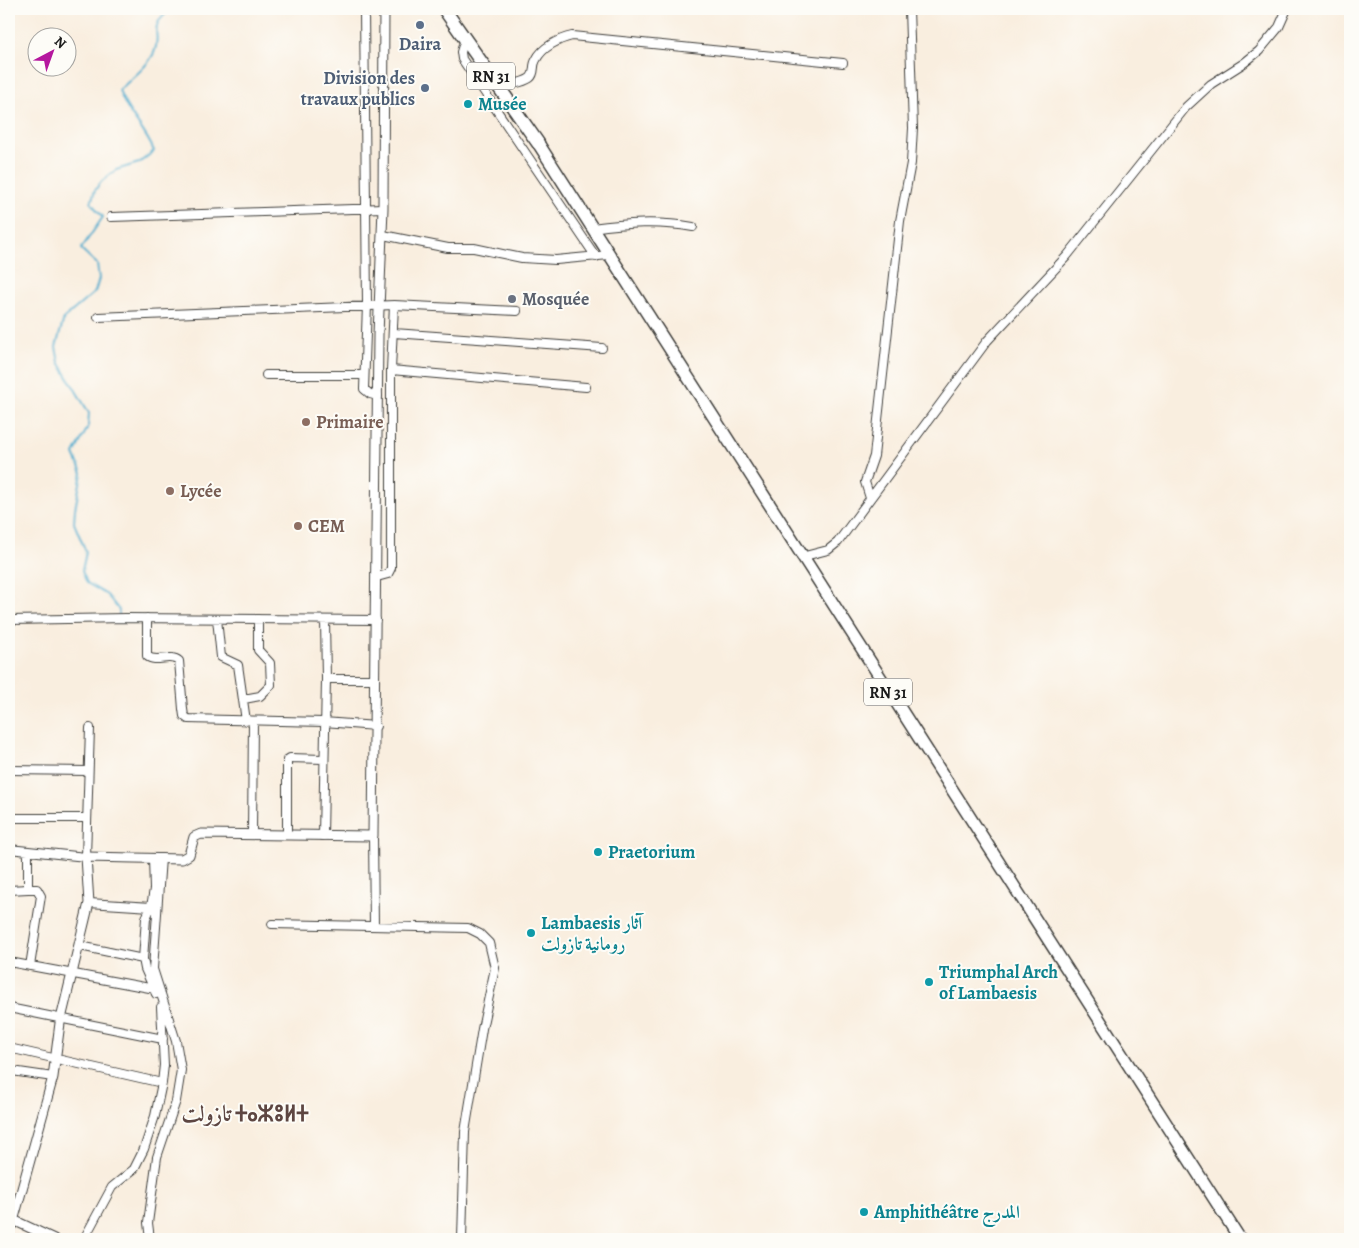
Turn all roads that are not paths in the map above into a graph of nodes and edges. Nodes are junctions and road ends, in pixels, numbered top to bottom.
1 (364, 9) edge
2 (384, 9) edge
3 (444, 9) edge
4 (454, 9) edge
5 (909, 9) edge
6 (1286, 9) edge
7 (465, 39) junction
8 (843, 63) dead end
9 (503, 87) junction
10 (538, 143) junction
11 (366, 207) junction
12 (383, 208) junction
13 (111, 217) dead end
14 (693, 227) dead end
15 (592, 228) junction
16 (383, 235) junction
17 (609, 255) junction
18 (596, 257) junction
19 (367, 305) junction
20 (380, 305) junction
21 (394, 305) junction
22 (517, 311) dead end
23 (98, 317) dead end
24 (394, 333) junction
25 (602, 348) dead end
26 (391, 370) junction
27 (266, 375) dead end
28 (364, 375) junction
29 (586, 387) dead end
30 (378, 396) junction
31 (870, 498) junction
32 (801, 557) junction
33 (377, 577) junction
34 (147, 618) junction
35 (217, 619) junction
36 (258, 619) junction
37 (9, 620) edge
38 (325, 620) junction
39 (376, 620) junction
40 (326, 679) junction
41 (376, 679) junction
42 (244, 699) junction
43 (250, 721) junction
44 (324, 722) junction
45 (376, 726) junction
46 (90, 728) dead end
47 (324, 759) junction
48 (9, 770) edge
49 (88, 771) junction
50 (9, 818) edge
51 (87, 818) junction
52 (252, 834) junction
53 (287, 835) junction
54 (323, 836) junction
55 (373, 836) junction
56 (9, 849) edge
57 (28, 852) junction
58 (86, 857) junction
59 (156, 858) junction
60 (28, 889) junction
61 (9, 890) edge
62 (89, 903) junction
63 (152, 907) junction
64 (272, 924) dead end
65 (374, 926) junction
66 (80, 946) junction
67 (143, 959) junction
68 (9, 962) edge
69 (30, 966) junction
70 (73, 974) junction
71 (155, 989) junction
72 (9, 1008) edge
73 (62, 1019) junction
74 (163, 1039) junction
75 (9, 1048) edge
76 (54, 1059) junction
77 (9, 1073) edge
78 (52, 1077) junction
79 (162, 1083) junction
80 (11, 1222) edge
81 (41, 1239) edge
82 (54, 1239) edge
83 (84, 1239) edge
84 (150, 1239) edge
85 (462, 1239) edge
86 (1240, 1239) edge

1 - 11 street
2 - 12 street
3 - 7 highway, RN 31
4 - 9 highway, RN 31
5 - 31 street
6 - 31 street
7 - 10 highway, RN 31
7 - 18 street
8 - 9 street
9 - 10 highway, RN 31
10 - 15 main road, RN 31
11 - 12 street
11 - 13 street
11 - 19 street
12 - 16 street
14 - 15 street
15 - 17 main road, RN 31
16 - 18 street
16 - 20 street
17 - 18 street
17 - 32 main road, RN 31
19 - 20 street
19 - 23 street
19 - 28 street
20 - 21 street
20 - 30 street
21 - 22 street
21 - 24 street
24 - 25 street
24 - 26 street
26 - 29 street
26 - 33 street
27 - 28 street
28 - 30 street
30 - 33 street
31 - 32 street
32 - 86 main road, RN 31
33 - 39 street
34 - 35 street
34 - 37 street
34 - 43 street
35 - 36 street
35 - 42 street
36 - 38 street
36 - 42 street
38 - 39 street
38 - 40 street
39 - 41 street
40 - 41 street
40 - 44 street
41 - 45 street
42 - 43 street
43 - 44 street
43 - 52 street
44 - 45 street
44 - 47 street
45 - 55 street
46 - 49 street
47 - 53 street
47 - 54 street
48 - 49 street
49 - 51 street
50 - 51 street
51 - 58 street
52 - 53 street
52 - 59 street
53 - 54 street
54 - 55 street
55 - 65 street
56 - 57 street
57 - 58 street
57 - 60 street
58 - 59 street
58 - 62 street
59 - 63 street
59 - 84 street
60 - 61 street
60 - 69 street
62 - 63 street
62 - 66 street
63 - 67 street
64 - 65 street
65 - 85 street
66 - 67 street
66 - 70 street
67 - 71 street
68 - 69 street
69 - 70 street
70 - 71 street
70 - 73 street
71 - 74 street
72 - 73 street
73 - 74 street
73 - 76 street
74 - 79 street
75 - 76 street
76 - 78 street
76 - 79 street
77 - 78 street
78 - 80 street
79 - 83 street
80 - 81 street
80 - 82 street

